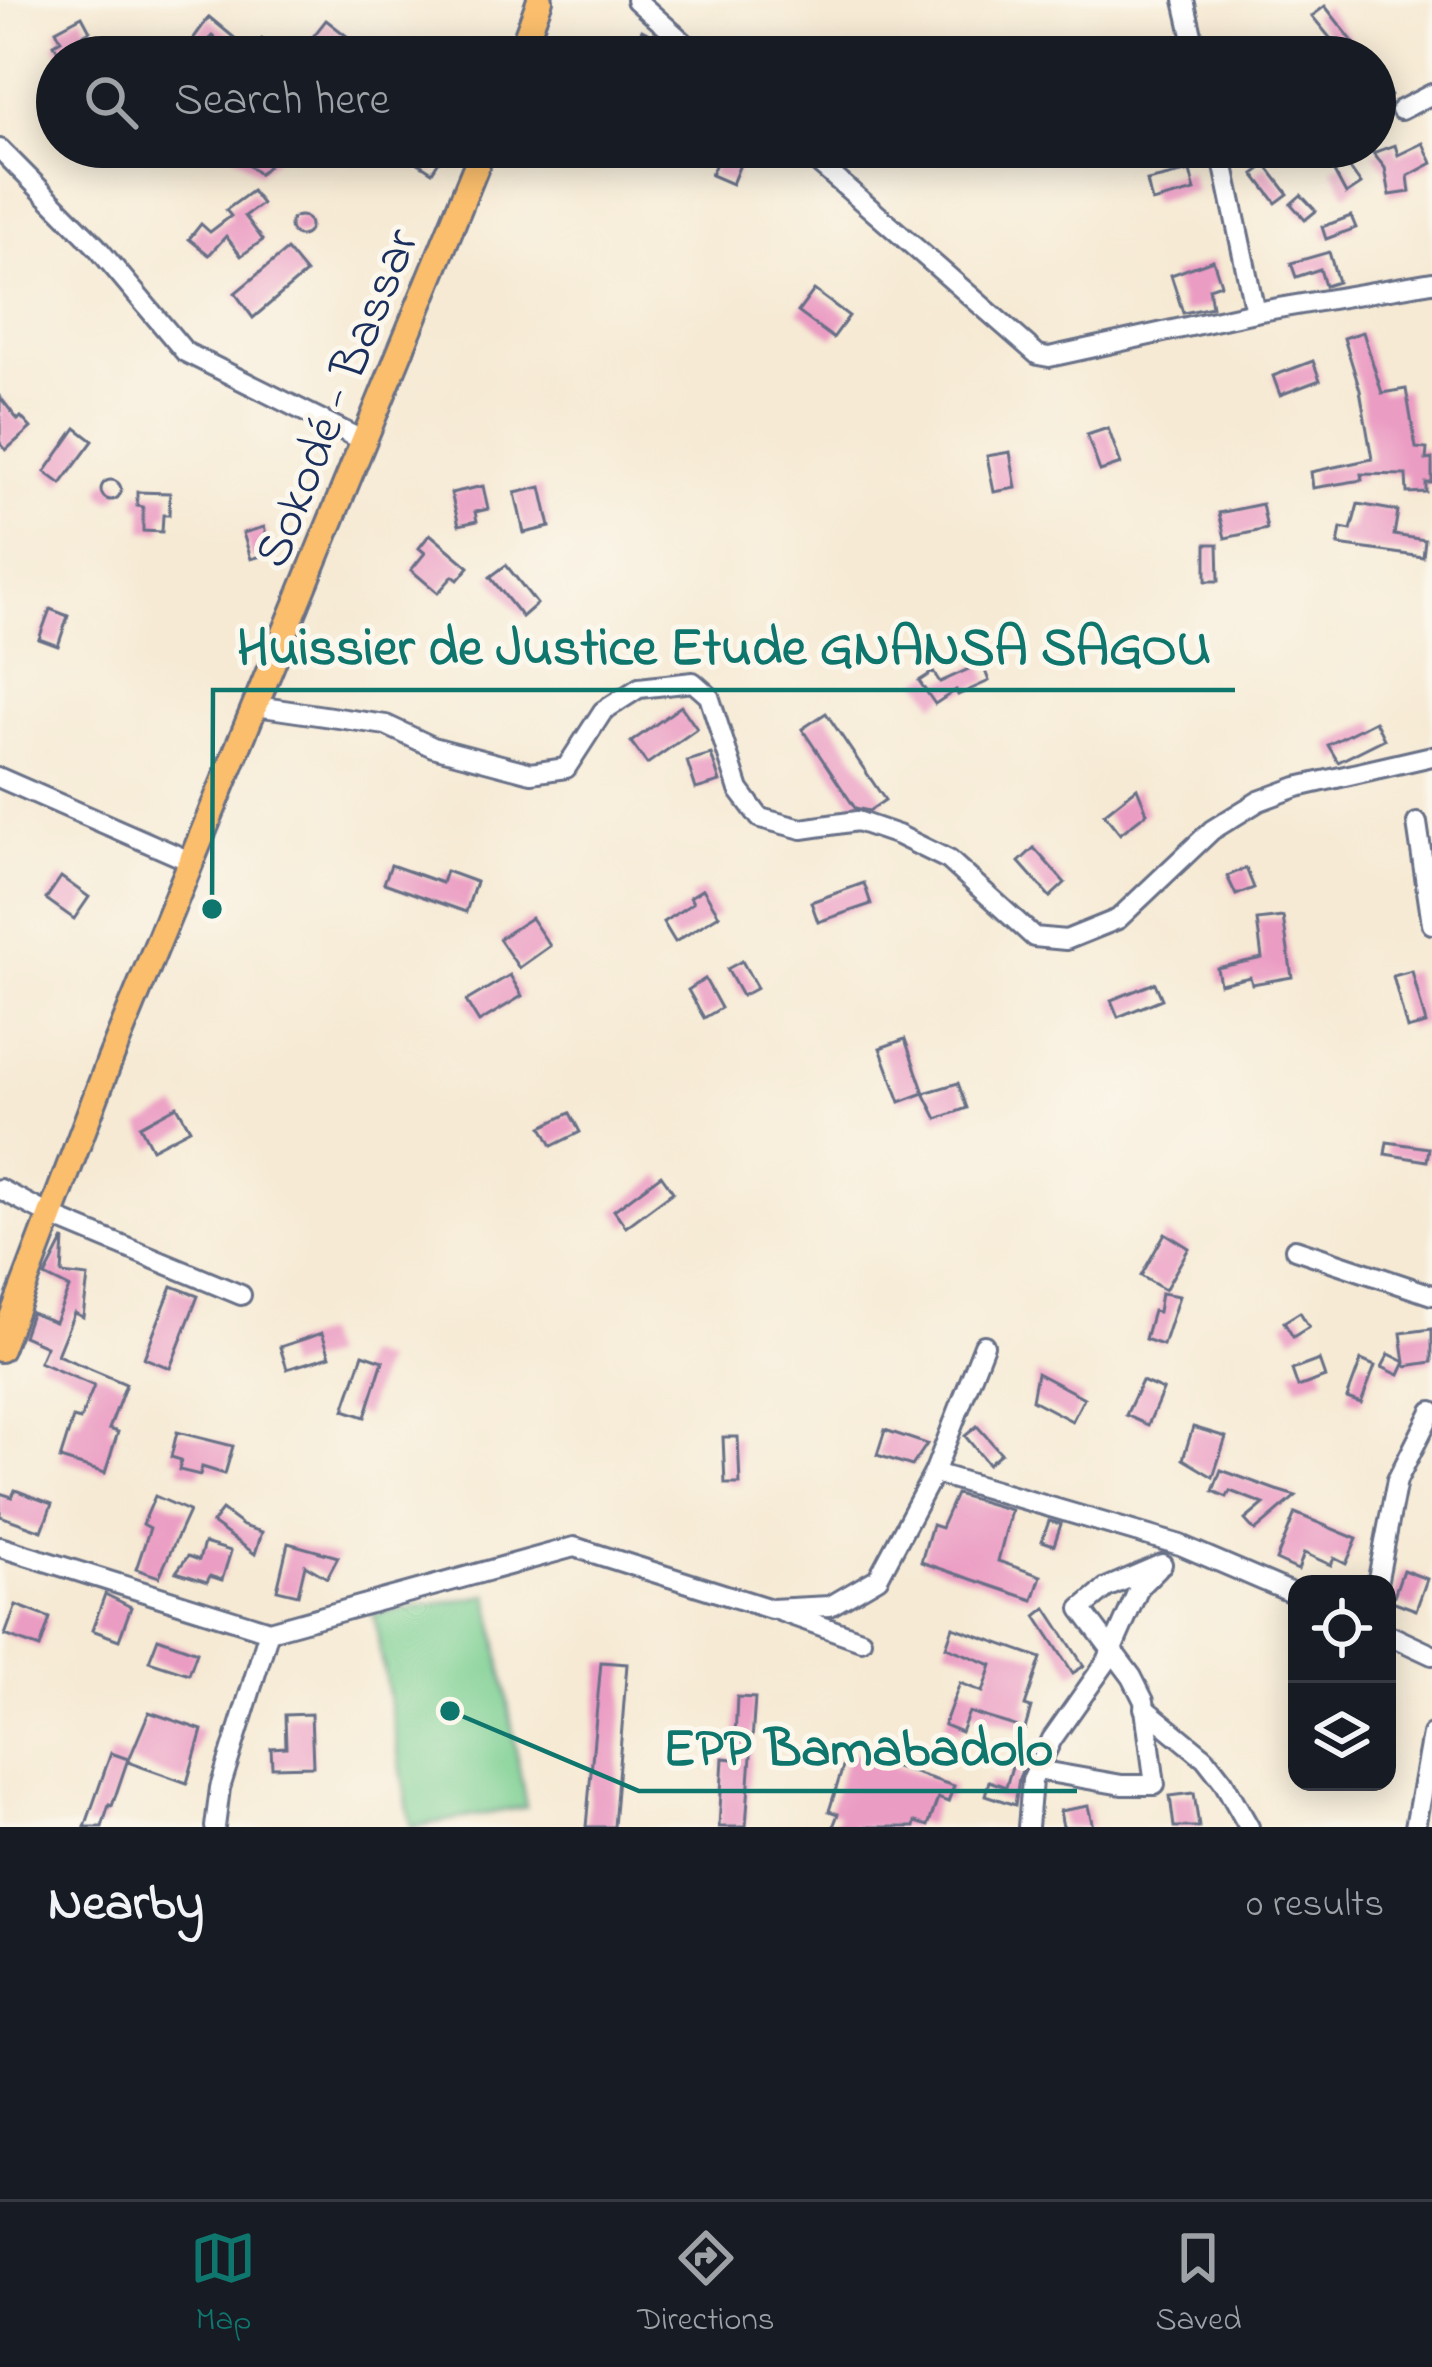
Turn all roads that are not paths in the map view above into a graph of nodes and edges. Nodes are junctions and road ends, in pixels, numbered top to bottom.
1 (540, 0) edge
2 (636, 0) edge
3 (1184, 0) edge
4 (527, 36) edge
5 (676, 36) edge
6 (1192, 36) edge
7 (1432, 94) edge
8 (1400, 110) dead end
9 (0, 149) edge
10 (475, 168) edge
11 (824, 168) edge
12 (1225, 168) edge
13 (1432, 282) edge
14 (1256, 312) junction
15 (364, 441) junction
16 (256, 706) junction
17 (1432, 756) edge
18 (0, 778) edge
19 (1417, 823) dead end
20 (192, 862) junction
21 (1432, 924) edge
22 (0, 1189) edge
23 (53, 1217) junction
24 (1294, 1249) dead end
25 (1432, 1294) edge
26 (241, 1295) dead end
27 (984, 1345) dead end
28 (0, 1349) edge
29 (1432, 1412) edge
30 (934, 1473) junction
31 (1180, 1545) junction
32 (0, 1546) edge
33 (1162, 1564) junction
34 (1379, 1575) edge
35 (1288, 1591) edge
36 (771, 1609) junction
37 (269, 1631) junction
38 (1396, 1638) edge
39 (861, 1640) dead end
40 (1111, 1650) junction
41 (1432, 1655) edge
42 (1144, 1708) junction
43 (1432, 1734) edge
44 (1037, 1770) junction
45 (214, 1827) edge
46 (1028, 1827) edge
47 (1249, 1827) edge
48 (1415, 1827) edge

1 - 4 main road
2 - 5 street
3 - 6 street
7 - 8 street
9 - 15 street
10 - 15 main road, Sokodé - Bassar
11 - 14 street
12 - 14 street
13 - 14 street
15 - 16 main road, Sokodé - Bassar
16 - 17 street
16 - 20 main road, Sokodé - Bassar
18 - 20 street
19 - 21 street
20 - 23 main road, Sokodé - Bassar
22 - 23 street
23 - 26 street
23 - 28 main road, Sokodé - Bassar
24 - 25 street
27 - 30 street
29 - 34 street
30 - 31 street
30 - 36 street
31 - 33 street
31 - 35 street
32 - 37 street
33 - 40 street
33 - 40 street
36 - 37 street
36 - 39 street
37 - 45 street
38 - 41 street
40 - 42 street
40 - 44 street
42 - 44 street
42 - 47 street
43 - 48 street
44 - 46 street

